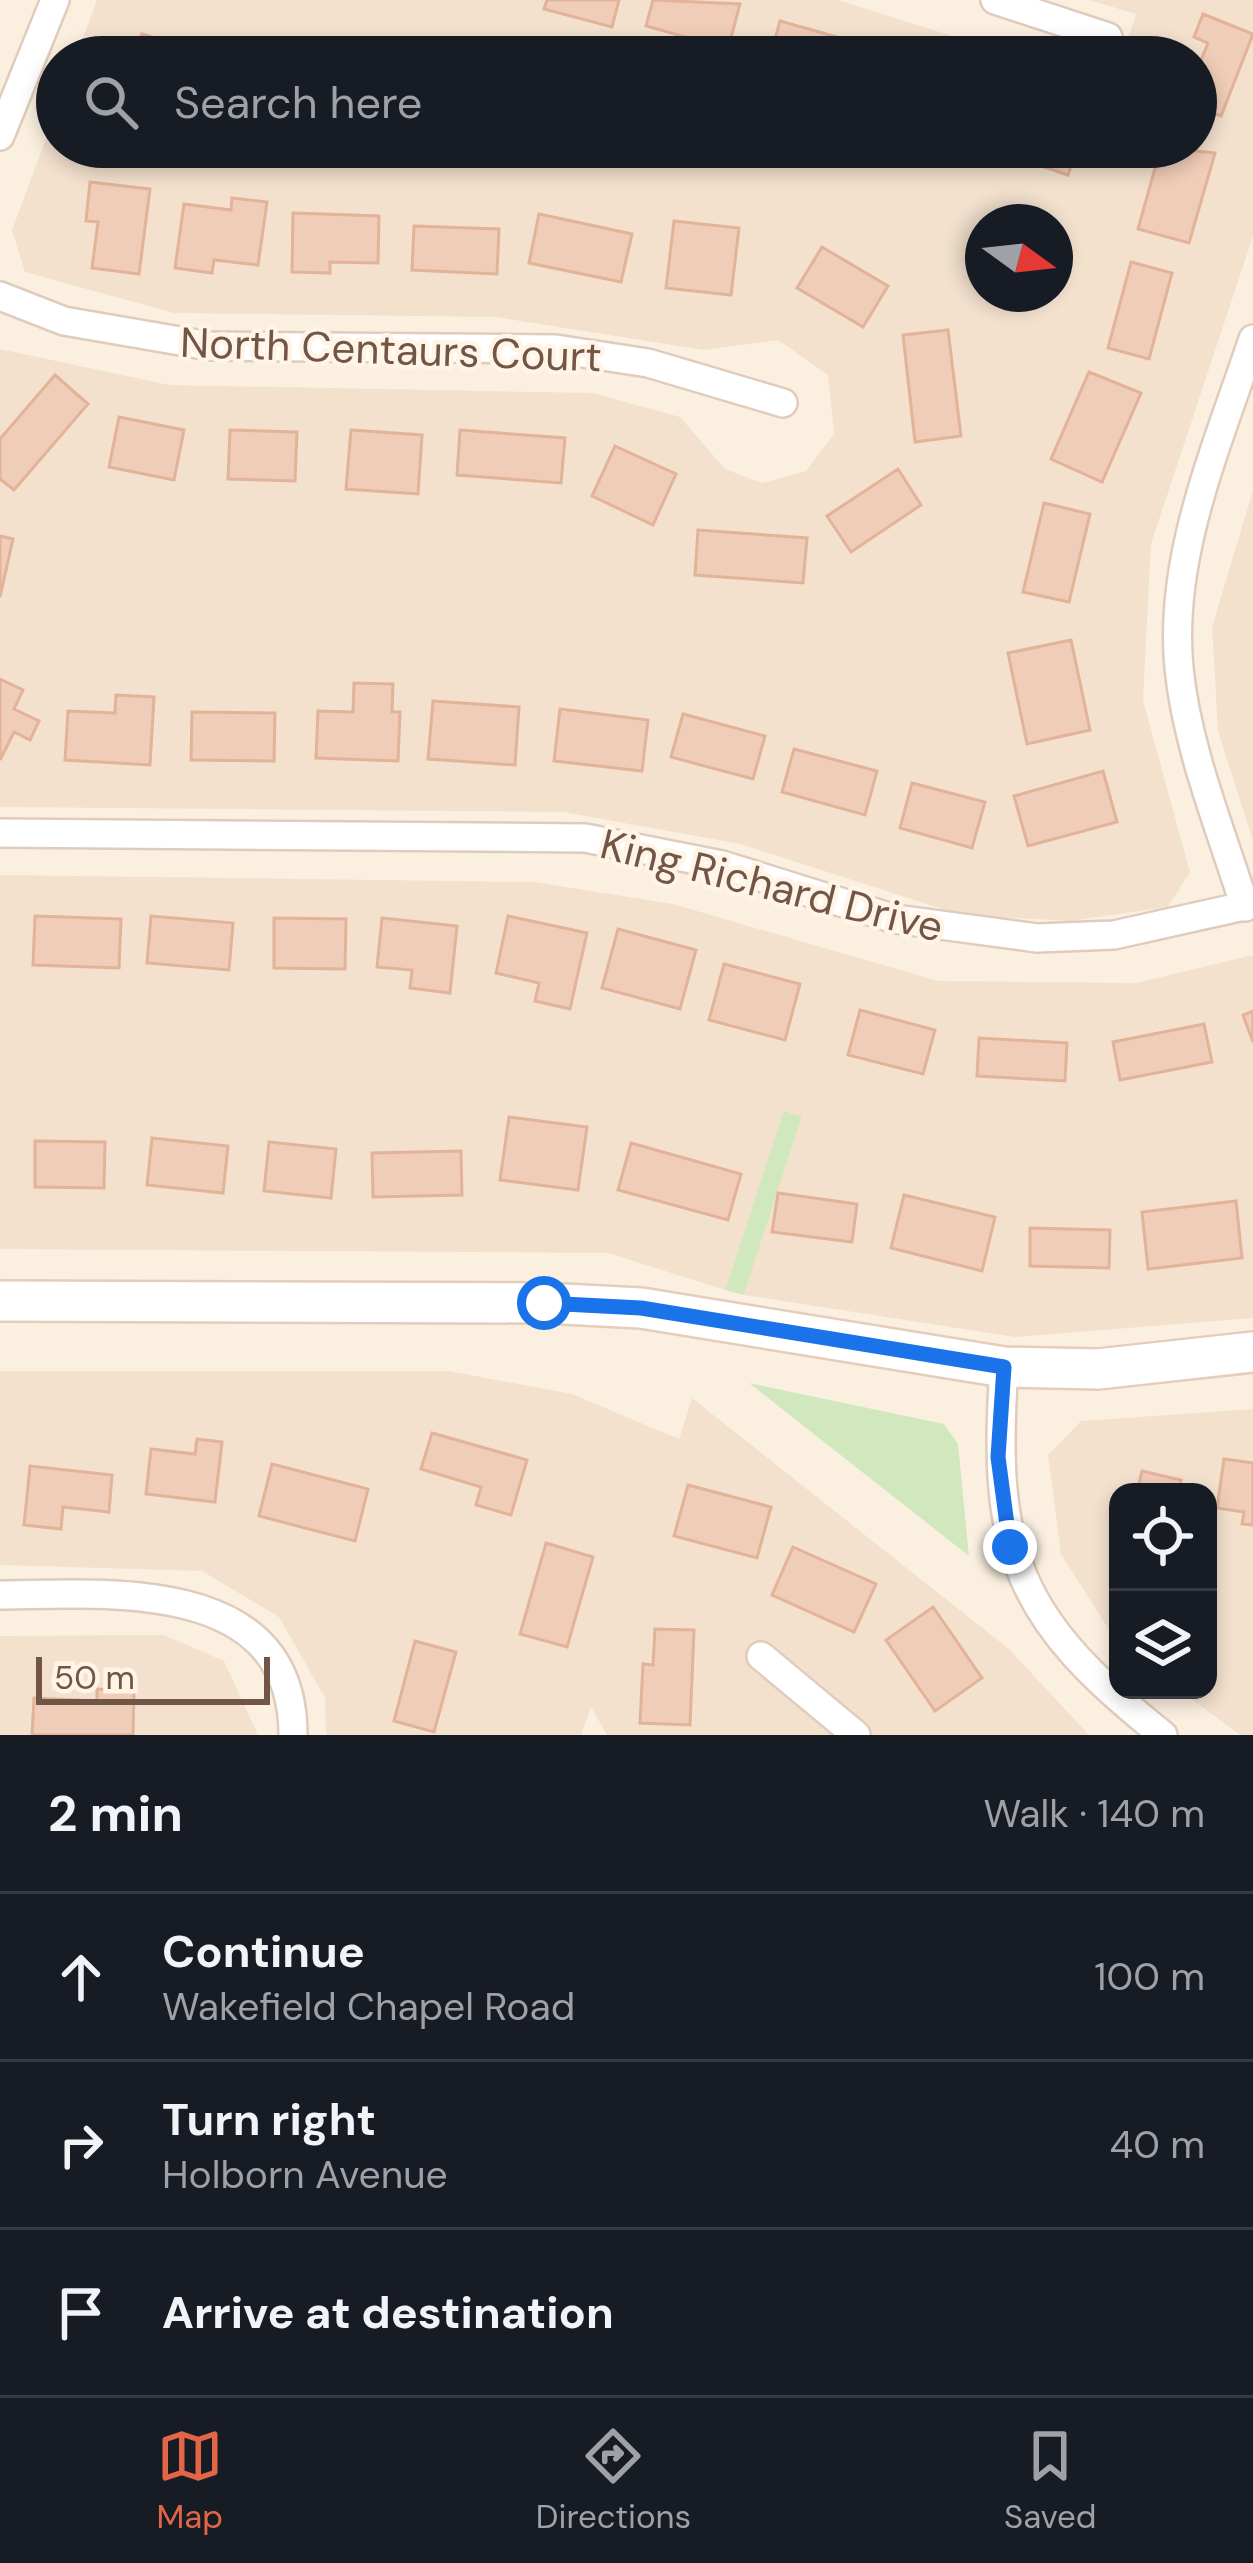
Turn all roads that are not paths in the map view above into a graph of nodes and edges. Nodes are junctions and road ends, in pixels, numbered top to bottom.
1 (55, 0) edge
2 (994, 0) edge
3 (40, 36) edge
4 (1105, 36) edge
5 (36, 47) edge
6 (0, 136) edge
7 (0, 296) edge
8 (1253, 339) edge
9 (783, 403) dead end
10 (0, 833) edge
11 (1249, 906) edge
12 (0, 1301) edge
13 (1253, 1352) edge
14 (1004, 1367) junction
15 (0, 1595) edge
16 (760, 1656) dead end
17 (293, 1735) edge
18 (856, 1735) edge
19 (1163, 1735) edge

1 - 3 street
2 - 4 street
5 - 6 street
7 - 9 street, North Centaurs Court
8 - 11 street
10 - 11 street, King Richard Drive
12 - 14 main road
13 - 14 main road
14 - 19 street
15 - 17 street
16 - 18 street

